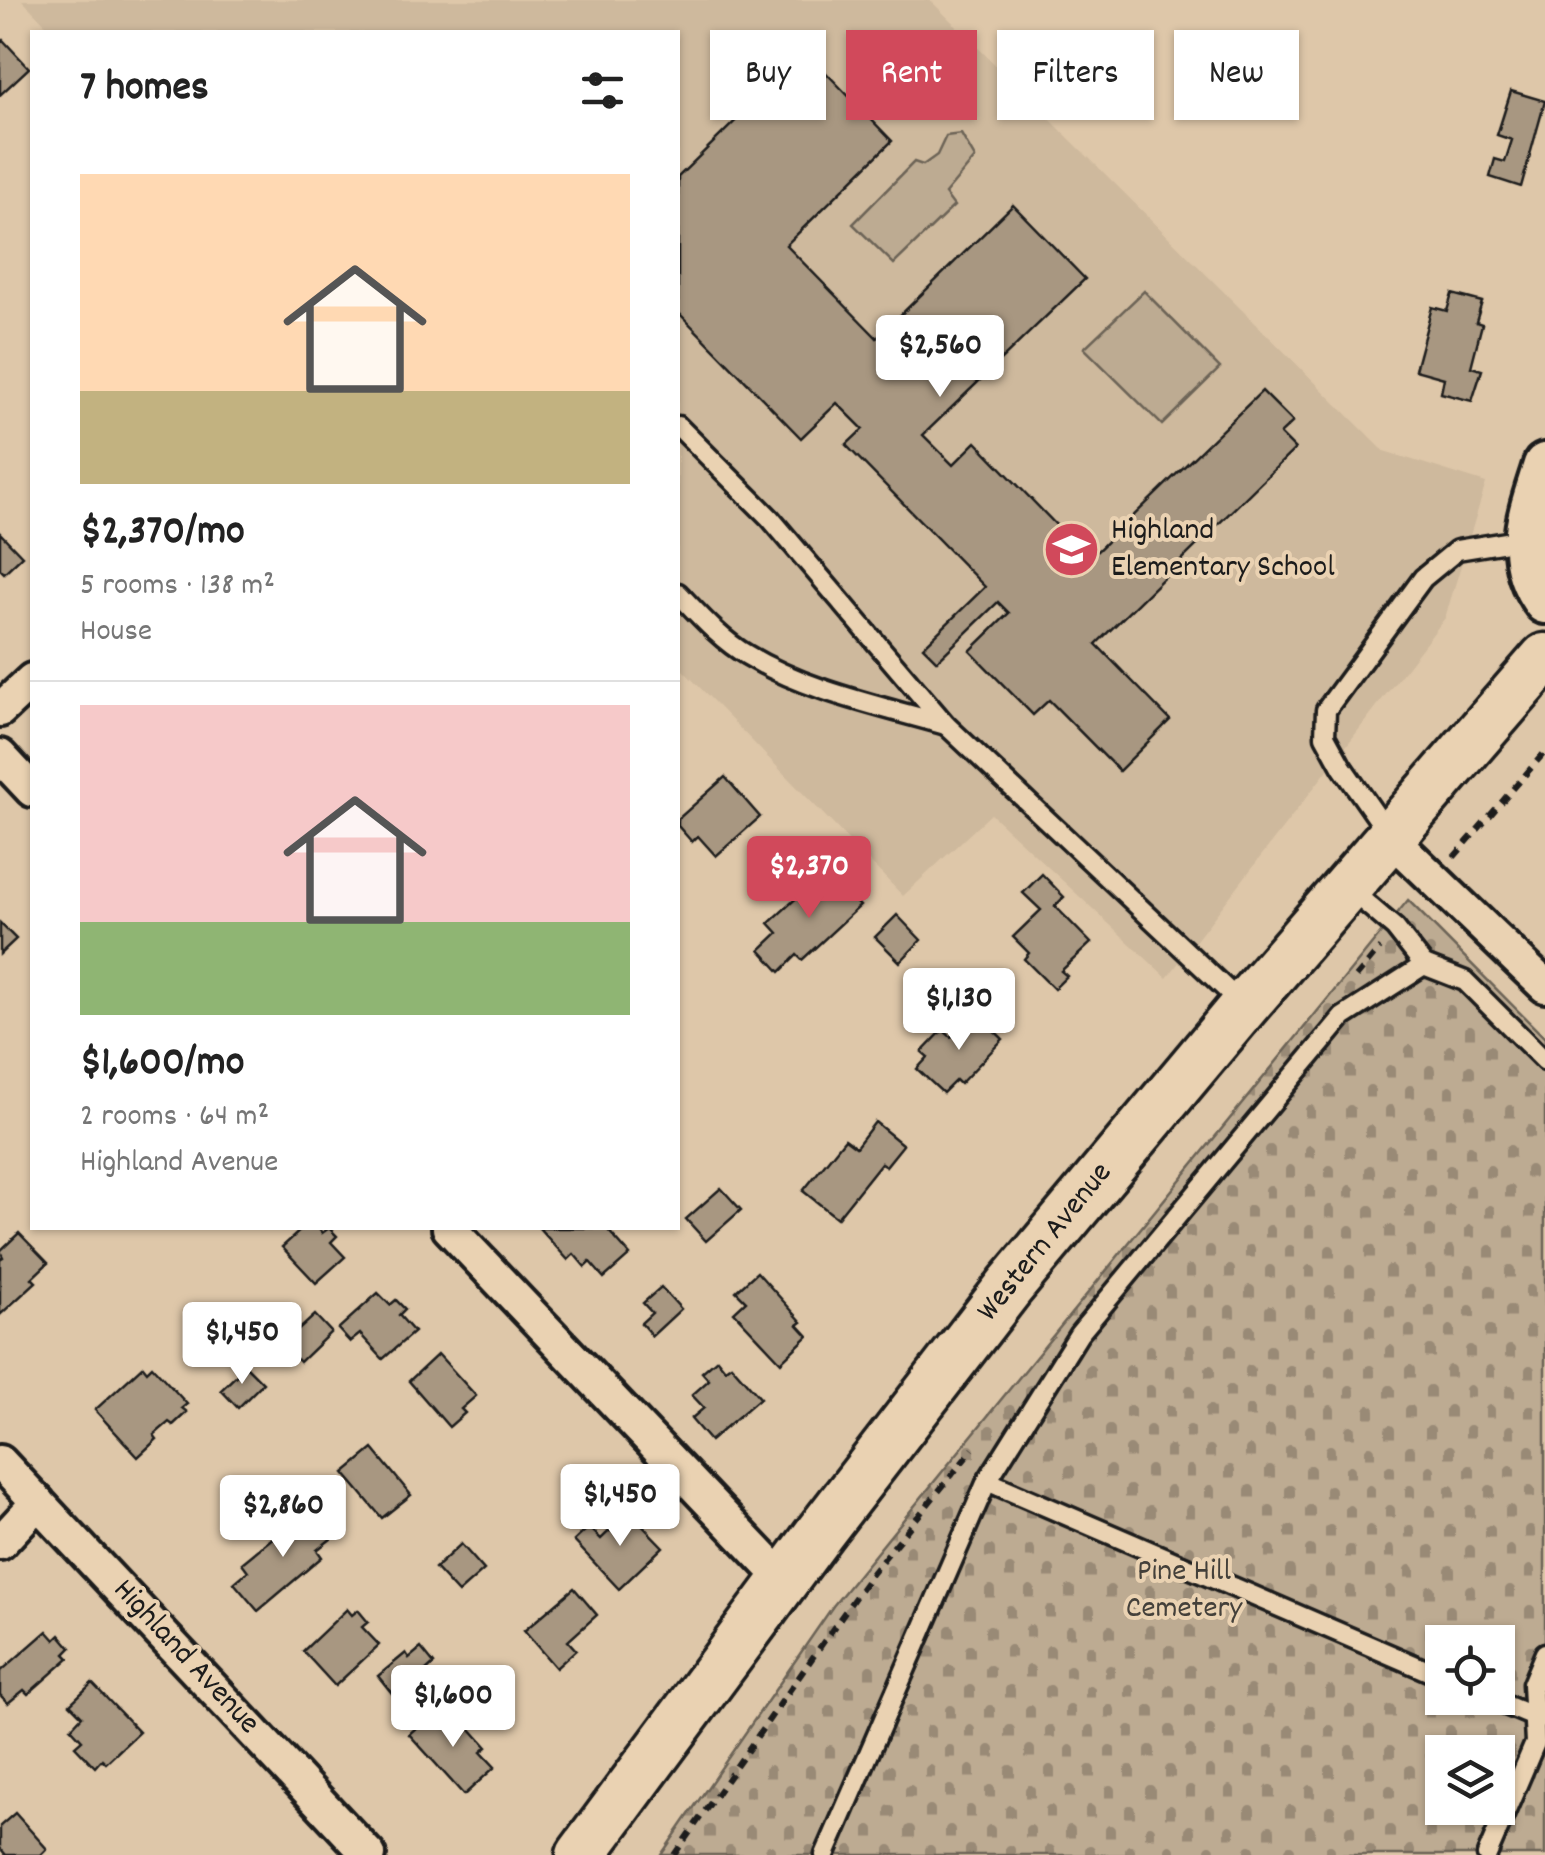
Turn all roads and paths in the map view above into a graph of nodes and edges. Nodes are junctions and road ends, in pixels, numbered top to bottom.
1 (680, 428) edge
2 (1545, 465) edge
3 (1526, 539) junction
4 (680, 595) edge
5 (1545, 602) edge
6 (1545, 658) edge
7 (30, 682) edge
8 (0, 710) edge
9 (946, 725) junction
10 (0, 756) edge
11 (30, 788) edge
12 (1390, 837) junction
13 (1347, 887) junction
14 (1424, 964) junction
15 (1545, 986) edge
16 (1244, 1006) junction
17 (1545, 1061) edge
18 (451, 1230) edge
19 (0, 1462) edge
20 (986, 1481) junction
21 (38, 1502) junction
22 (0, 1543) edge
23 (784, 1580) junction
24 (1545, 1653) edge
25 (1425, 1670) edge
26 (1515, 1709) edge
27 (1539, 1719) edge
28 (369, 1855) edge
29 (580, 1855) edge
30 (825, 1855) edge
31 (1488, 1855) edge

1 - 9 lane
2 - 3 street
3 - 5 street
3 - 12 lane
4 - 9 lane
6 - 12 main road, Western Avenue
7 - 8 street
9 - 16 lane
10 - 11 street
12 - 13 main road, Western Avenue
12 - 15 street
13 - 14 lane
13 - 16 main road, Western Avenue
14 - 17 lane
14 - 20 lane
16 - 23 main road, Western Avenue
18 - 23 street
19 - 21 street, Highland Avenue
20 - 25 lane
20 - 30 lane
21 - 22 street
21 - 28 street, Highland Avenue
23 - 29 main road, Western Avenue
24 - 27 lane
26 - 27 lane
27 - 31 lane

